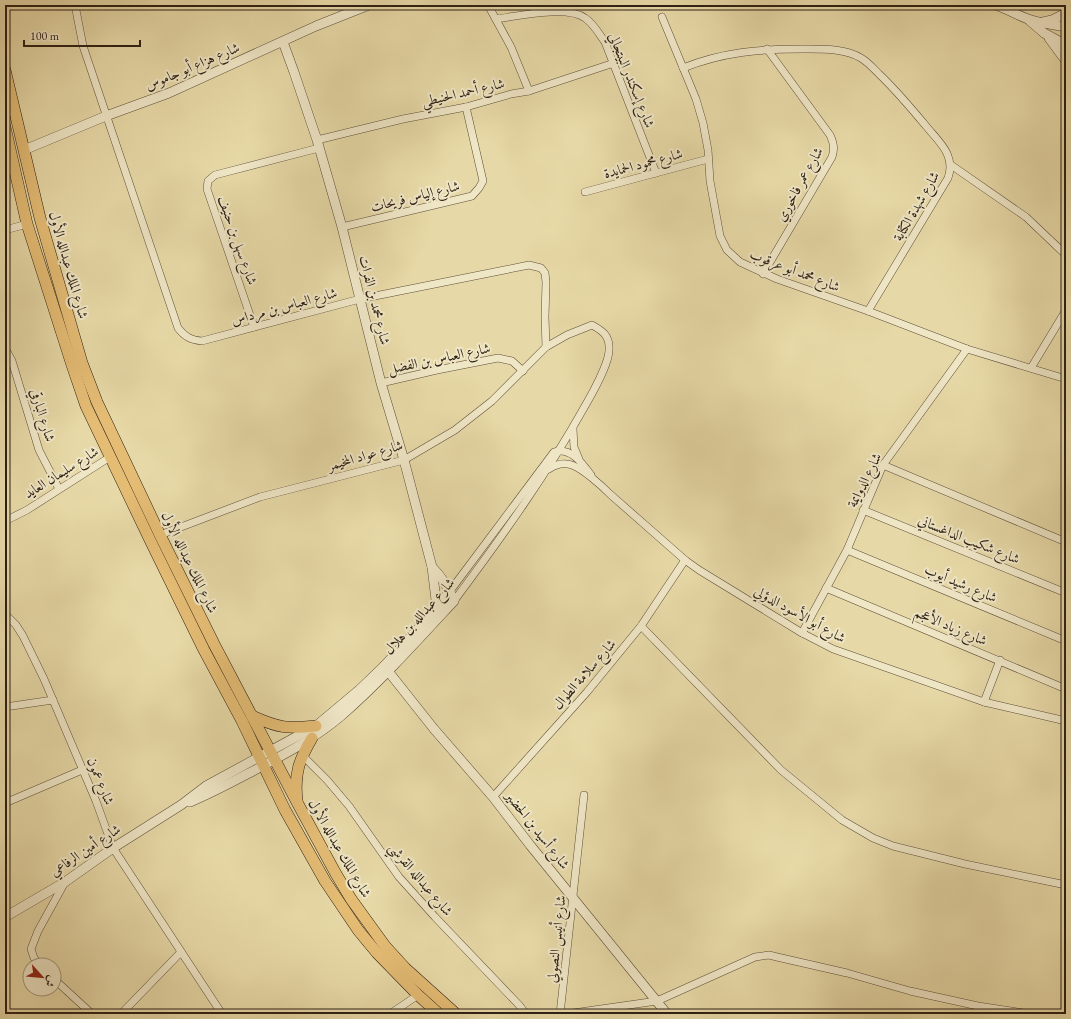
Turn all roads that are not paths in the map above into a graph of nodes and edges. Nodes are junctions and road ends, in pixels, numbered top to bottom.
1 (75, 5) edge
2 (369, 5) edge
3 (488, 5) edge
4 (996, 5) edge
5 (1066, 13) edge
6 (662, 18) dead end
7 (1028, 18) junction
8 (496, 19) junction
9 (1040, 22) junction
10 (1066, 27) edge
11 (1044, 32) junction
12 (283, 42) junction
13 (1066, 45) edge
14 (767, 49) junction
15 (1066, 61) edge
16 (614, 63) junction
17 (683, 68) junction
18 (5, 70) edge
19 (529, 91) junction
20 (466, 107) junction
21 (106, 116) junction
22 (5, 127) edge
23 (318, 144) junction
24 (24, 150) junction
25 (708, 159) junction
26 (951, 165) junction
27 (656, 173) junction
28 (585, 192) dead end
29 (27, 224) junction
30 (342, 227) junction
31 (5, 230) edge
32 (1066, 255) edge
33 (763, 274) junction
34 (360, 299) junction
35 (1066, 310) edge
36 (868, 311) junction
37 (592, 325) joint
38 (254, 327) junction
39 (546, 347) junction
40 (5, 348) edge
41 (967, 349) junction
42 (1031, 368) junction
43 (523, 371) junction
44 (1066, 379) edge
45 (381, 383) junction
46 (575, 424) junction
47 (560, 451) junction
48 (110, 457) junction
49 (404, 460) junction
50 (582, 463) junction
51 (883, 465) junction
52 (546, 470) junction
53 (599, 484) junction
54 (59, 489) junction
55 (863, 510) junction
56 (5, 521) edge
57 (160, 535) junction
58 (1066, 542) edge
59 (847, 550) junction
60 (685, 560) junction
61 (432, 567) junction
62 (826, 588) junction
63 (450, 591) junction
64 (1066, 593) edge
65 (454, 601) junction
66 (437, 608) junction
67 (5, 614) edge
68 (642, 626) junction
69 (802, 633) junction
70 (1066, 641) edge
71 (1000, 660) junction
72 (386, 669) junction
73 (1066, 689) edge
74 (53, 700) junction
75 (984, 702) junction
76 (5, 707) edge
77 (252, 716) junction
78 (1066, 721) edge
79 (316, 726) junction
80 (312, 738) junction
81 (273, 755) junction
82 (302, 755) junction
83 (261, 761) junction
84 (82, 770) junction
85 (584, 795) dead end
86 (493, 797) junction
87 (5, 803) edge
88 (298, 804) junction
89 (113, 848) junction
90 (65, 882) junction
91 (1066, 885) edge
92 (573, 897) junction
93 (5, 918) edge
94 (181, 952) junction
95 (34, 957) edge
96 (62, 986) edge
97 (426, 988) junction
98 (418, 996) junction
99 (657, 1001) junction
100 (92, 1014) edge
101 (121, 1014) edge
102 (222, 1014) edge
103 (390, 1014) edge
104 (439, 1014) edge
105 (456, 1014) edge
106 (526, 1014) edge
107 (560, 1014) edge
108 (566, 1014) edge
109 (668, 1014) edge
110 (1030, 1014) edge

1 - 21 street, شارع العباس بن مرداس
2 - 12 street, شارع هزاع أبو جاموس
3 - 8 street
4 - 7 street
5 - 9 street
6 - 17 street, شارع محمد أبو عرقوب
7 - 9 street
7 - 11 street
8 - 16 street, شارع إسكندر البيتجالي
8 - 19 street
9 - 10 street
11 - 13 street
11 - 15 street
12 - 21 street, شارع هزاع أبو جاموس
12 - 23 street, شارع محمد بن الفرات
14 - 17 street
14 - 26 street, شارع شهدة الكتابة
14 - 33 street, شارع عمر فاخوري
16 - 19 street, شارع أحمد الحنيطي
16 - 27 street, شارع إسكندر البيتجالي
17 - 25 street, شارع محمد أبو عرقوب
18 - 24 main road, شارع الملك عبدالله الأول
19 - 20 street, شارع أحمد الحنيطي
20 - 23 street, شارع أحمد الحنيطي
20 - 30 street, شارع إلياس فريحات
21 - 24 street, شارع هزاع أبو جاموس
21 - 38 street, شارع العباس بن مرداس
22 - 29 main road, شارع الملك عبدالله الأول
23 - 30 street, شارع محمد بن الفرات
23 - 38 street, شارع سهل بن حنيف
24 - 57 main road, شارع الملك عبدالله الأول
25 - 27 street, شارع محمود الحمايدة
25 - 33 street, شارع محمد أبو عرقوب
26 - 32 street
26 - 36 street, شارع شهدة الكتابة
27 - 28 street, شارع محمود الحمايدة
29 - 31 street
29 - 48 main road, شارع الملك عبدالله الأول
30 - 34 street, شارع محمد بن الفرات
33 - 36 street, شارع محمد أبو عرقوب
34 - 38 street, شارع العباس بن مرداس
34 - 39 street, شارع العباس بن مرداس
34 - 45 street, شارع محمد بن الفرات
35 - 42 street
36 - 41 street, شارع محمد أبو عرقوب
37 - 39 street, شارع عواد المخيمر
37 - 46 street, شارع عبدالله بن هلال
39 - 43 street, شارع عواد المخيمر
40 - 54 street, شارع البارقي
41 - 42 street, شارع محمد أبو عرقوب
41 - 51 street, شارع الدوايمة
42 - 44 street, شارع محمد أبو عرقوب
43 - 45 street, شارع العباس بن الفضل
43 - 49 street, شارع عواد المخيمر
45 - 49 street, شارع محمد بن الفرات
46 - 47 street, شارع عبدالله بن هلال
46 - 50 street
47 - 50 street
47 - 52 street, شارع عبدالله بن هلال
47 - 63 street, شارع عبدالله بن هلال
48 - 54 street, شارع سليمان العايد
48 - 83 main road, شارع الملك عبدالله الأول
49 - 57 street, شارع عواد المخيمر
49 - 61 street, شارع محمد بن الفرات
50 - 53 street
51 - 55 street, شارع الدوايمة
51 - 58 street
52 - 53 street
52 - 65 street, شارع عبدالله بن هلال
53 - 60 street, شارع أبو الأسود الدؤلي
54 - 56 street, شارع سليمان العايد
55 - 59 street, شارع الدوايمة
55 - 64 street, شارع شكيب الداغستاني
57 - 77 main road, شارع الملك عبدالله الأول
59 - 62 street, شارع الدوايمة
59 - 70 street, شارع رشيد أيوب
60 - 68 street, شارع سلامة الطوال
60 - 69 street, شارع أبو الأسود الدؤلي
61 - 63 street, شارع محمد بن الفرات
61 - 66 street, شارع محمد بن الفرات
62 - 69 street, شارع الدوايمة
62 - 71 street, شارع زياد الأعجم
63 - 65 street, شارع محمد بن الفرات
63 - 66 street, شارع عبدالله بن هلال
65 - 72 street, شارع عبدالله بن هلال
66 - 72 street, شارع عبدالله بن هلال
67 - 74 street, شارع عمون
68 - 86 street, شارع سلامة الطوال
68 - 91 street
69 - 75 street, شارع أبو الأسود الدؤلي
71 - 73 street, شارع زياد الأعجم
71 - 75 street
72 - 79 street, شارع عبدالله بن هلال
72 - 80 street, شارع عبدالله بن هلال
72 - 86 street, شارع أسيد بن الحضير
74 - 76 street
74 - 84 street, شارع عمون
75 - 78 street, شارع أبو الأسود الدؤلي
77 - 79 main road
77 - 81 main road, شارع الملك عبدالله الأول
79 - 81 street, شارع عبدالله بن هلال
80 - 81 street, شارع عبدالله بن هلال
80 - 82 main road
81 - 83 street, شارع عبدالله بن هلال
81 - 88 main road, شارع الملك عبدالله الأول
82 - 88 main road
82 - 106 street, شارع عبدالله القرشي
83 - 89 street, شارع أمين الرفاعي
83 - 98 main road, شارع الملك عبدالله الأول
84 - 87 street
84 - 89 street, شارع عمون
85 - 92 street, شارع أنيس النصولي
86 - 92 street, شارع أسيد بن الحضير
88 - 97 main road, شارع الملك عبدالله الأول
89 - 90 street, شارع أمين الرفاعي
89 - 94 street, شارع عمون
90 - 93 street, شارع أمين الرفاعي
90 - 95 street
92 - 99 street, شارع أسيد بن الحضير
92 - 107 street, شارع أنيس النصولي
94 - 101 street
94 - 102 street, شارع عمون
96 - 100 street
97 - 98 main road
97 - 105 main road, شارع الملك عبدالله الأول
98 - 103 street
98 - 104 main road, شارع الملك عبدالله الأول
99 - 108 street
99 - 109 street, شارع أسيد بن الحضير
99 - 110 street

